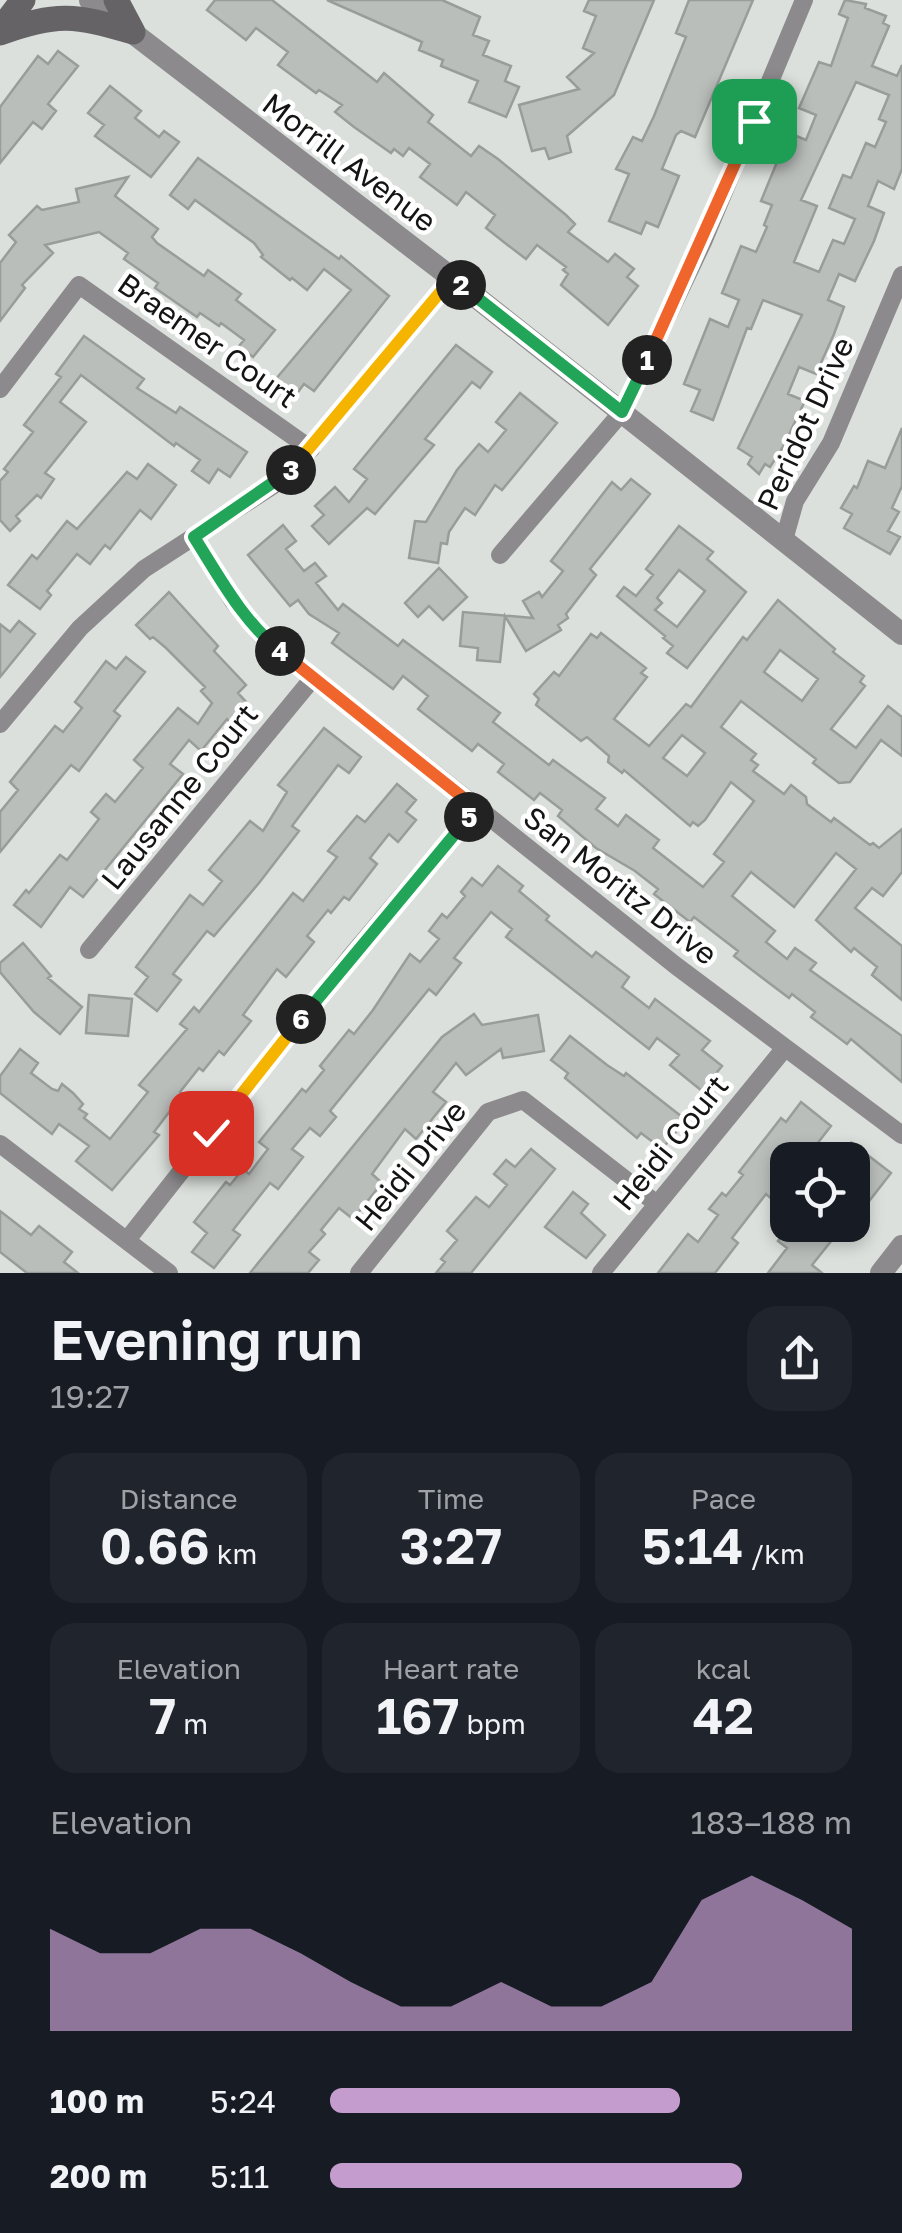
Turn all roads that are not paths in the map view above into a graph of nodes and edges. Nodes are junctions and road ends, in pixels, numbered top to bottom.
1 (23, 0) edge
2 (90, 0) edge
3 (116, 0) edge
4 (804, 0) edge
5 (0, 31) edge
6 (133, 32) junction
7 (902, 276) edge
8 (452, 278) junction
9 (0, 389) edge
10 (622, 412) junction
11 (311, 449) junction
12 (194, 537) junction
13 (784, 540) junction
14 (500, 555) dead end
15 (902, 634) edge
16 (313, 678) junction
17 (1, 720) edge
18 (476, 808) junction
19 (89, 950) dead end
20 (784, 1049) junction
21 (902, 1135) edge
22 (0, 1144) edge
23 (656, 1204) junction
24 (127, 1240) junction
25 (902, 1246) edge
26 (169, 1273) edge
27 (359, 1273) edge
28 (602, 1273) edge
29 (881, 1273) edge

1 - 5 main road
2 - 6 street, Morrill Avenue
3 - 6 main road
4 - 10 street
5 - 6 main road
6 - 8 street, Morrill Avenue
7 - 13 street, Peridot Drive
8 - 10 street, Morrill Avenue
8 - 11 street
9 - 11 street, Braemer Court
10 - 13 street, Morrill Avenue
10 - 14 street
11 - 12 street
12 - 16 street, San Moritz Drive
12 - 17 street
13 - 15 street, Morrill Avenue
16 - 18 street, San Moritz Drive
16 - 19 street, Lausanne Court
18 - 20 street, San Moritz Drive
18 - 24 street
20 - 21 street, San Moritz Drive
20 - 23 street, Heidi Court
22 - 24 street
23 - 27 street, Heidi Drive
23 - 28 street, Heidi Court
24 - 26 street
25 - 29 street

